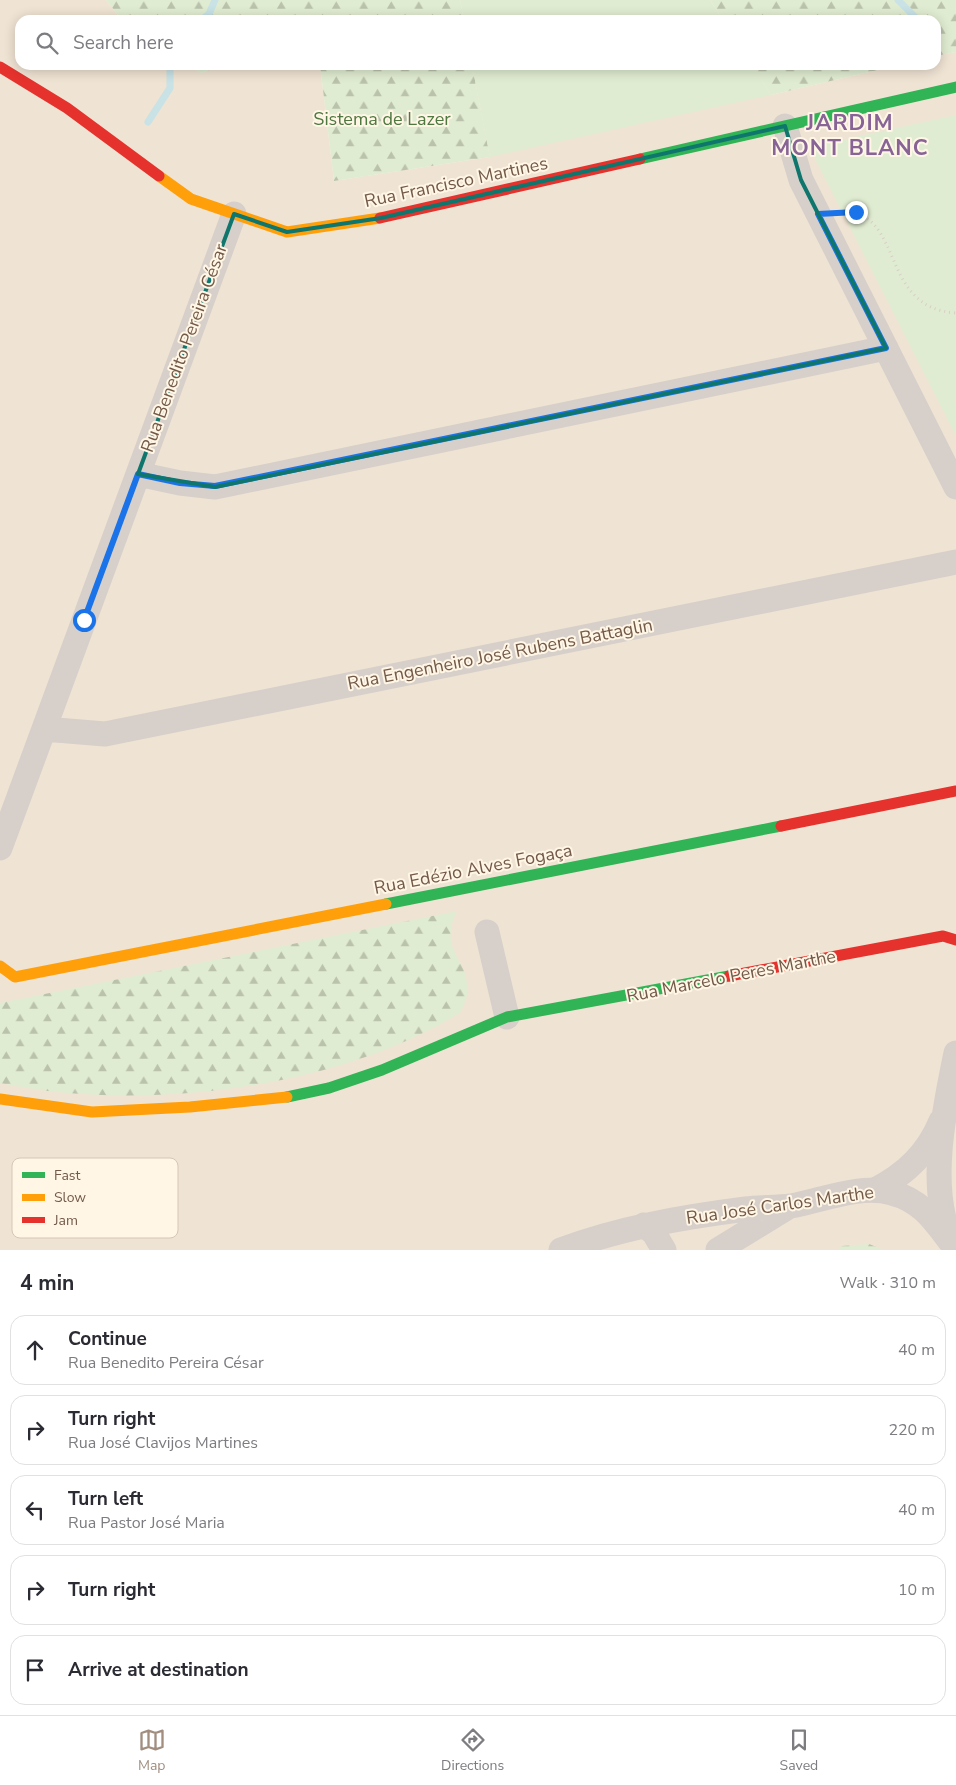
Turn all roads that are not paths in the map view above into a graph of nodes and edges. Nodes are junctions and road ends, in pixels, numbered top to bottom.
1 (0, 67) edge
2 (956, 87) edge
3 (785, 126) junction
4 (234, 214) junction
5 (886, 348) junction
6 (138, 474) junction
7 (956, 487) edge
8 (956, 562) edge
9 (44, 729) junction
10 (956, 791) edge
11 (0, 848) edge
12 (487, 932) dead end
13 (956, 940) edge
14 (0, 966) edge
15 (507, 1017) junction
16 (956, 1053) edge
17 (0, 1099) edge
18 (944, 1113) junction
19 (941, 1187) junction
20 (876, 1190) junction
21 (914, 1201) junction
22 (790, 1206) junction
23 (644, 1225) junction
24 (585, 1244) edge
25 (955, 1248) edge
26 (561, 1250) edge
27 (664, 1250) edge
28 (718, 1250) edge

1 - 4 street, Rua Francisco Martines
2 - 3 street, Rua Francisco Martines
3 - 4 street, Rua Francisco Martines
3 - 5 street
4 - 6 street, Rua Benedito Pereira César
5 - 6 street
5 - 7 street
6 - 9 street, Rua Benedito Pereira César
8 - 9 street, Rua Engenheiro José Rubens Battaglin
9 - 11 street, Rua Benedito Pereira César
10 - 14 street, Rua Edézio Alves Fogaça
12 - 15 street
13 - 15 street, Rua Marcelo Peres Marthe
15 - 17 street, Rua Marcelo Peres Marthe
16 - 18 street
18 - 19 street, Rua José Carlos Marthe
18 - 20 street
19 - 21 street
19 - 25 street, Rua José Carlos Marthe
20 - 21 street, Rua José Carlos Marthe
20 - 22 street, Rua José Carlos Marthe
21 - 25 street, Rua José Carlos Marthe
22 - 23 street, Rua José Carlos Marthe
22 - 28 street
23 - 24 street, Rua José Carlos Marthe
23 - 27 street
24 - 26 street, Rua José Carlos Marthe

